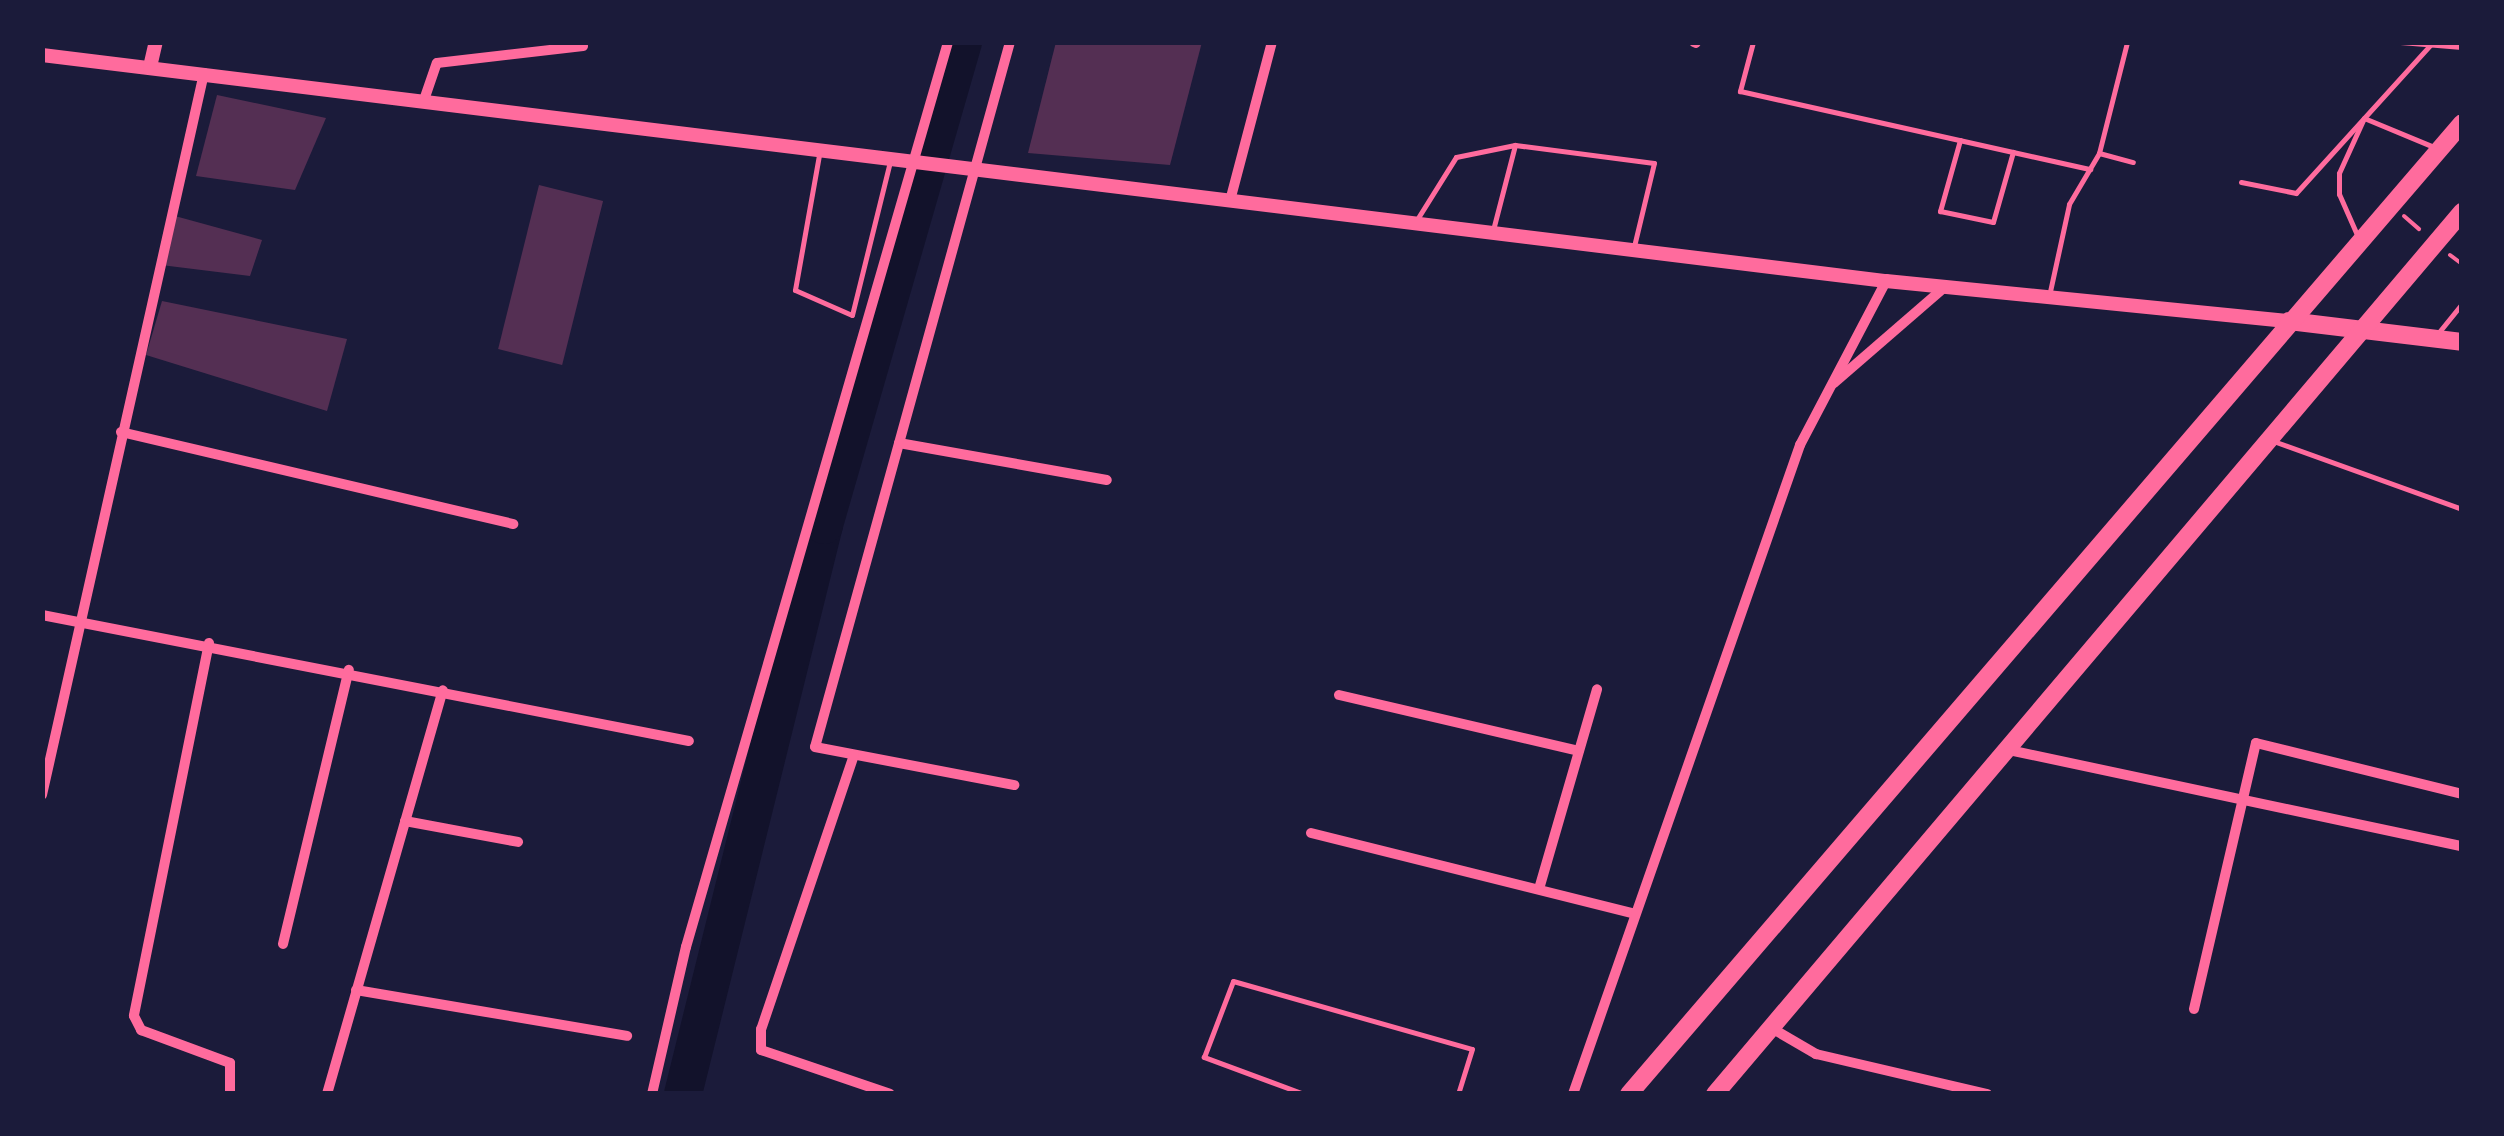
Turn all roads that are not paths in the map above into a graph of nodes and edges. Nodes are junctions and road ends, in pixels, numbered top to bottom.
1 (156, 42) edge
2 (948, 42) edge
3 (1010, 42) edge
4 (1272, 42) edge
5 (1753, 42) edge
6 (2127, 42) edge
7 (2400, 42) edge
8 (2431, 45) edge
9 (584, 46) dead end
10 (2462, 47) edge
11 (42, 55) edge
12 (150, 67) junction
13 (204, 72) junction
14 (424, 100) junction
15 (2364, 118) junction
16 (2462, 123) edge
17 (1960, 140) junction
18 (1515, 145) junction
19 (2439, 149) junction
20 (820, 150) junction
21 (2013, 152) junction
22 (2100, 153) junction
23 (890, 158) junction
24 (917, 162) junction
25 (2134, 162) dead end
26 (975, 169) junction
27 (2090, 169) junction
28 (2242, 182) dead end
29 (1230, 197) junction
30 (2462, 212) edge
31 (1416, 221) junction
32 (1493, 231) junction
33 (2360, 240) junction
34 (1633, 249) junction
35 (1886, 282) junction
36 (1945, 287) junction
37 (2048, 298) junction
38 (2462, 304) edge
39 (2289, 321) junction
40 (2357, 330) junction
41 (2434, 339) junction
42 (2462, 342) edge
43 (1829, 387) junction
44 (121, 432) junction
45 (2267, 438) junction
46 (899, 443) junction
47 (1107, 480) dead end
48 (2462, 509) edge
49 (513, 524) dead end
50 (42, 615) edge
51 (78, 622) junction
52 (209, 643) junction
53 (348, 670) junction
54 (1597, 689) dead end
55 (443, 690) junction
56 (1339, 696) dead end
57 (690, 741) dead end
58 (2009, 750) junction
59 (1579, 751) junction
60 (854, 755) junction
61 (1014, 785) dead end
62 (2462, 794) edge
63 (42, 795) edge
64 (2241, 798) junction
65 (405, 821) junction
66 (1311, 833) dead end
67 (518, 842) dead end
68 (2462, 846) edge
69 (1539, 890) junction
70 (1633, 912) junction
71 (283, 944) dead end
72 (356, 990) junction
73 (2194, 1010) dead end
74 (1773, 1028) junction
75 (627, 1036) dead end
76 (230, 1094) edge
77 (327, 1094) edge
78 (652, 1094) edge
79 (890, 1094) edge
80 (1304, 1094) edge
81 (1458, 1094) edge
82 (1573, 1094) edge
83 (1630, 1094) edge
84 (1715, 1094) edge
85 (1988, 1094) edge

1 - 12 street
2 - 24 street
3 - 26 street
4 - 29 street
5 - 17 lane
6 - 22 lane
7 - 8 lane
8 - 10 lane
8 - 15 lane
9 - 14 street
11 - 12 street
12 - 13 street
13 - 14 street
13 - 44 street
14 - 20 street
15 - 19 lane
15 - 28 lane
15 - 33 lane
16 - 19 main road
17 - 21 lane
17 - 21 lane
18 - 31 lane
18 - 32 lane
18 - 34 lane
19 - 33 main road
20 - 23 street
20 - 23 lane
21 - 27 lane
22 - 25 lane
22 - 27 lane
23 - 24 street
24 - 26 street
24 - 78 street
26 - 29 street
26 - 46 street
27 - 37 lane
29 - 31 street
30 - 40 main road
31 - 32 street
32 - 34 street
33 - 39 main road
34 - 35 street
35 - 36 street
35 - 43 street
36 - 37 street
36 - 43 street
37 - 39 street
38 - 41 lane
39 - 40 main road
39 - 83 main road
40 - 41 main road
40 - 45 main road
41 - 42 main road
43 - 70 street
44 - 49 street
44 - 51 street
45 - 48 lane
45 - 58 main road
46 - 47 street
46 - 60 street
50 - 51 street
51 - 52 street
51 - 63 street
52 - 53 street
52 - 76 street
53 - 55 street
53 - 71 street
54 - 59 street
55 - 57 street
55 - 65 street
56 - 59 street
58 - 64 street
58 - 74 main road
59 - 69 street
60 - 61 street
60 - 79 street
62 - 64 street
64 - 68 street
64 - 73 street
65 - 67 street
65 - 72 street
66 - 69 street
69 - 70 street
70 - 82 street
72 - 75 street
72 - 77 street
74 - 84 main road
74 - 85 street
80 - 81 lane

